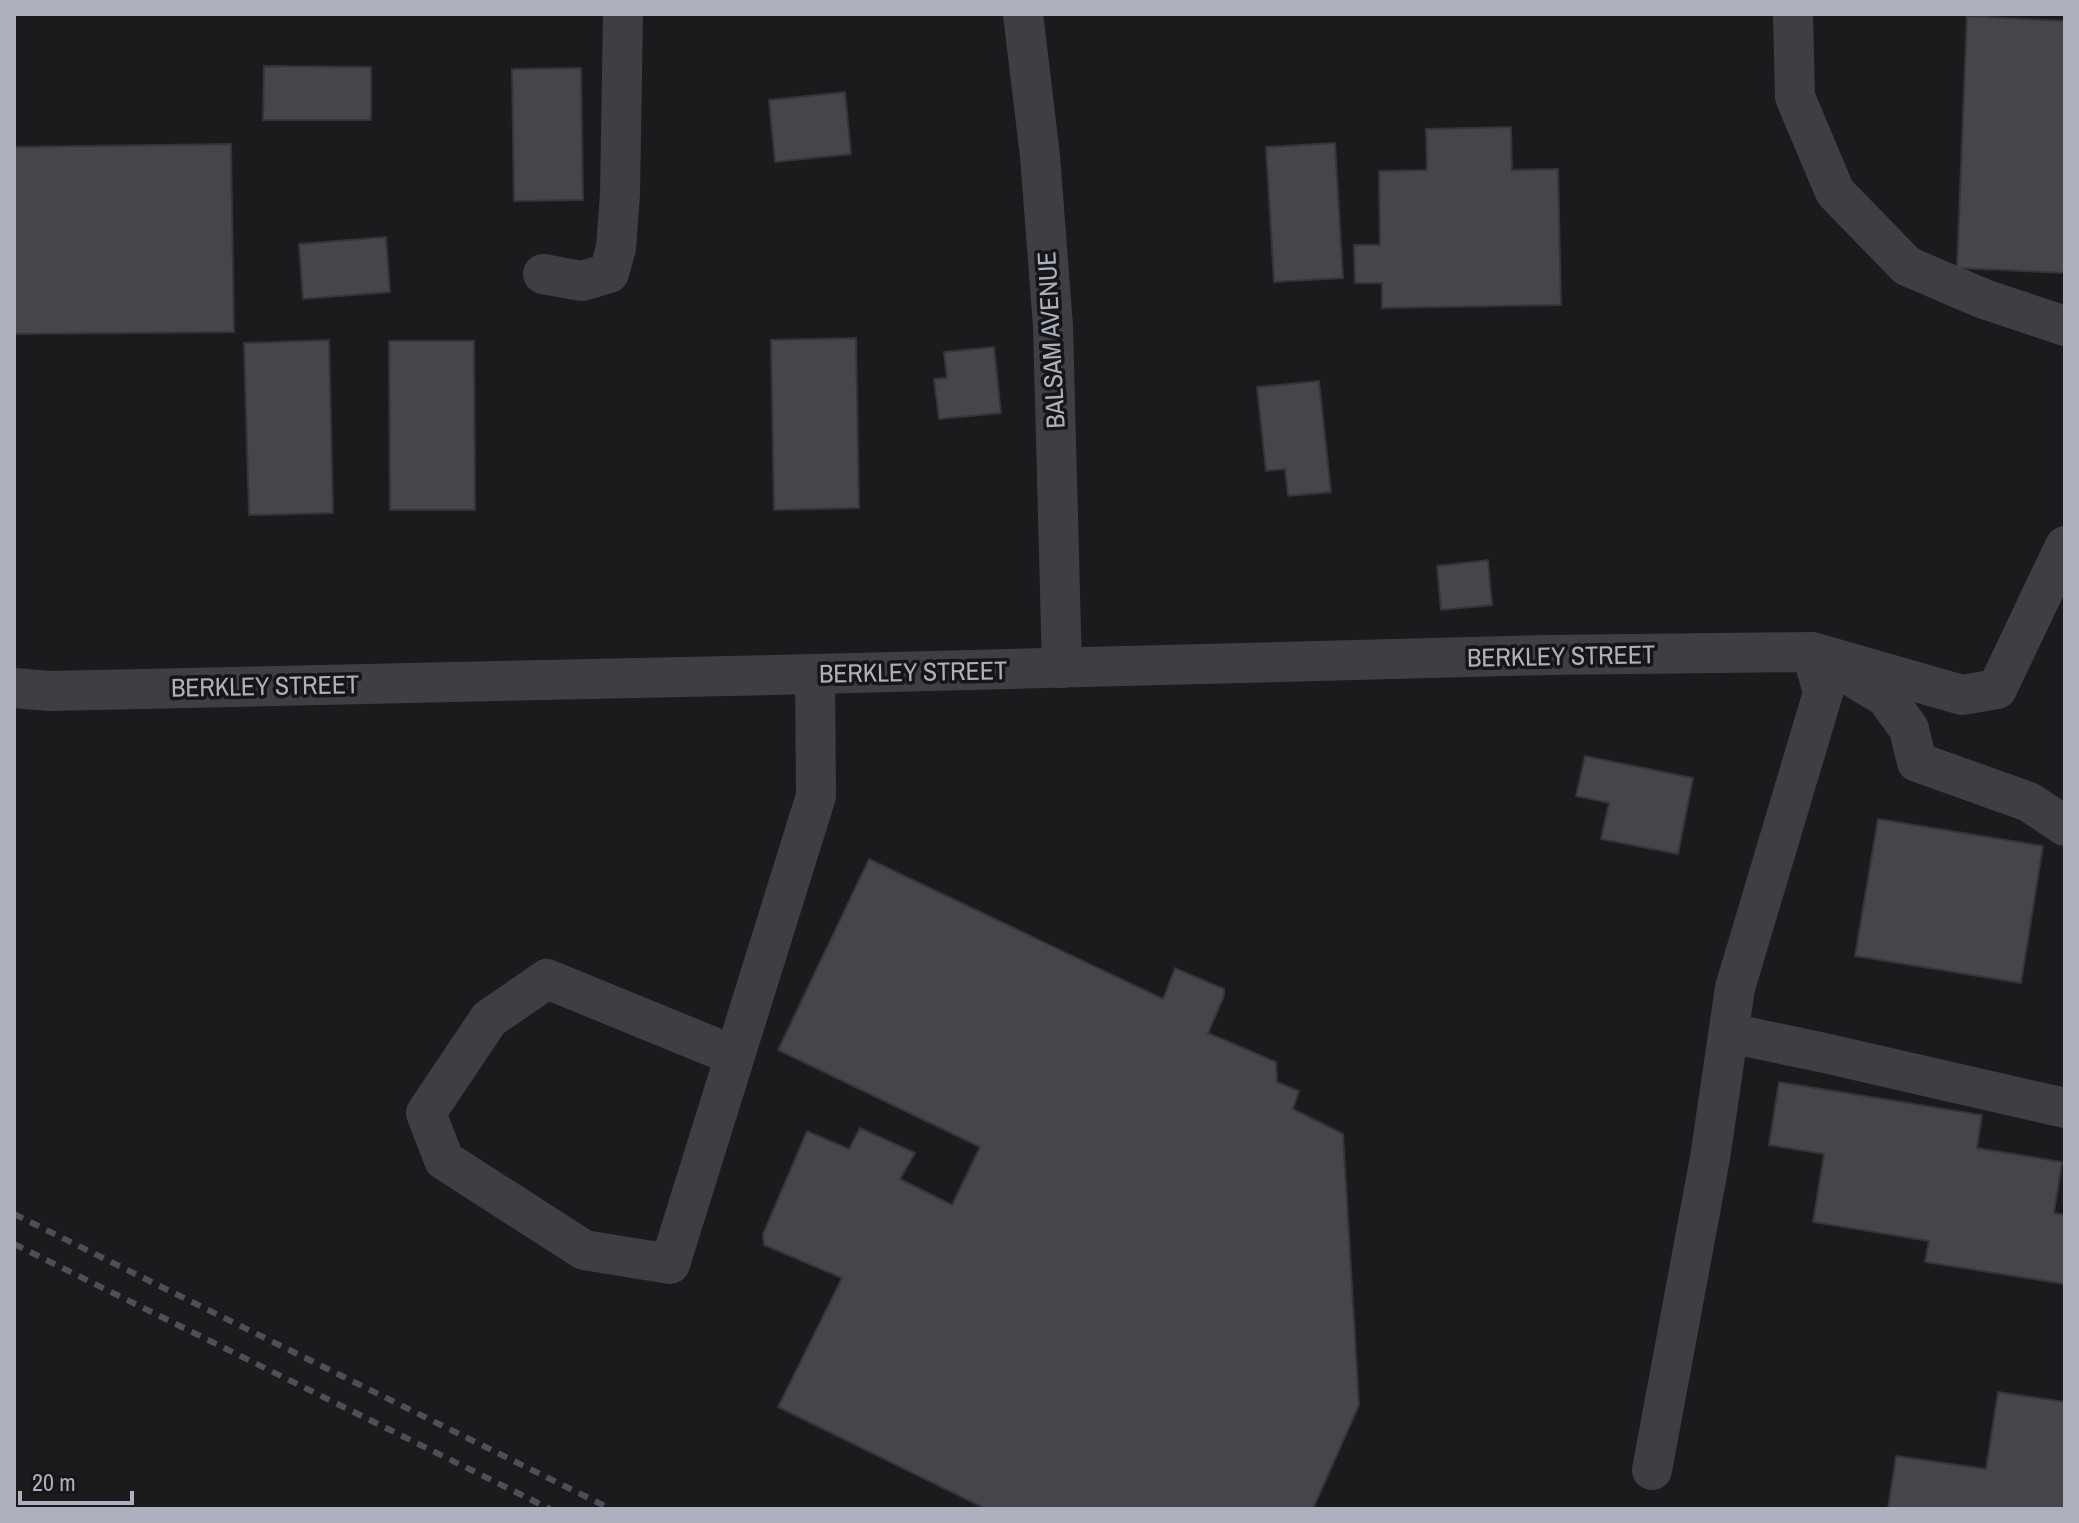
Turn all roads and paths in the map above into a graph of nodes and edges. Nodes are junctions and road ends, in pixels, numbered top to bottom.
1 (623, 14) edge
2 (1023, 14) edge
3 (1793, 14) edge
4 (543, 274) dead end
5 (2065, 326) edge
6 (2065, 546) edge
7 (1812, 652) junction
8 (1062, 668) junction
9 (815, 674) junction
10 (14, 688) edge
11 (2065, 826) edge
12 (1729, 1033) junction
13 (735, 1056) junction
14 (2065, 1108) edge
15 (1652, 1470) dead end

1 - 4 street
2 - 8 street, BALSAM AVENUE
3 - 5 street
6 - 7 street, BERKLEY STREET
7 - 8 street, BERKLEY STREET
7 - 11 street
7 - 12 street
8 - 9 street, BERKLEY STREET
9 - 10 street, BERKLEY STREET
9 - 13 street
12 - 14 street
12 - 15 street
13 - 13 street

